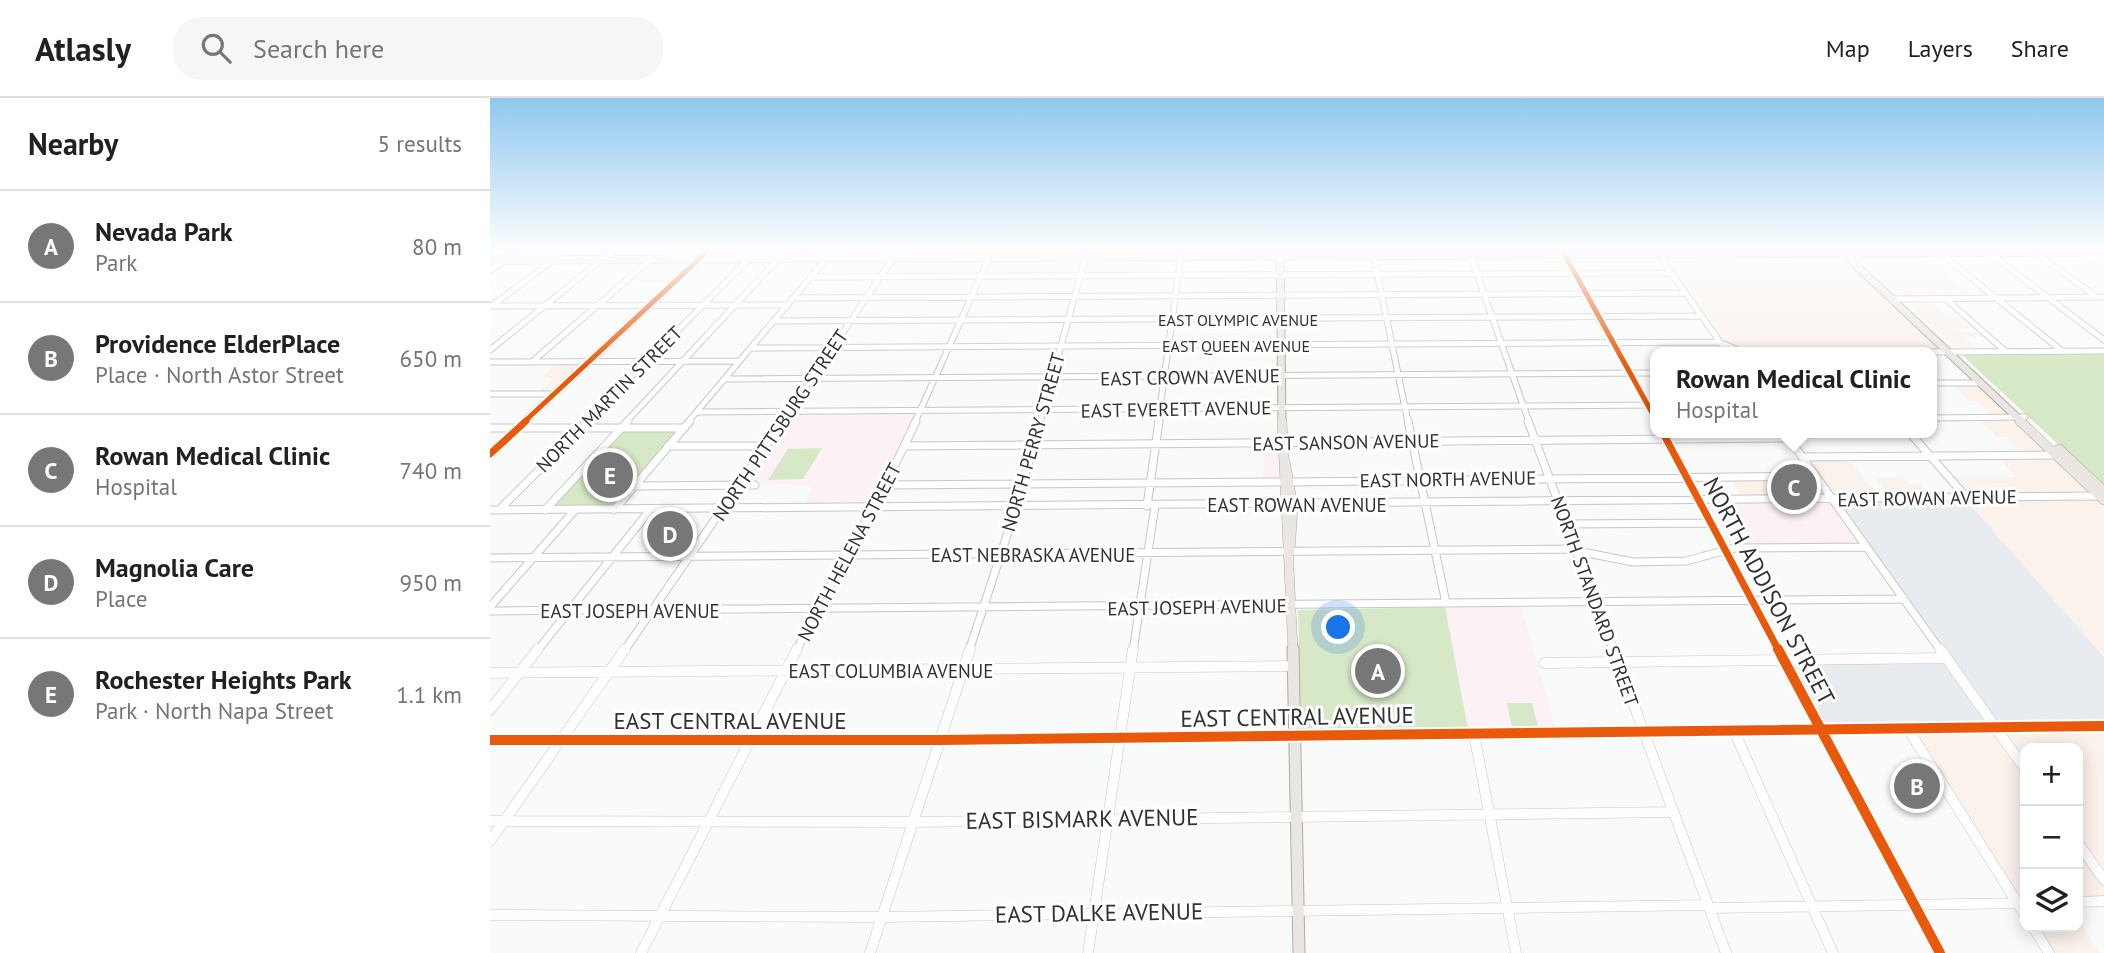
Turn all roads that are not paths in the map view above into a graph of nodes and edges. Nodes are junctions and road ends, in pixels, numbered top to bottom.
1 (516, 288) edge
2 (567, 288) edge
3 (617, 288) edge
4 (668, 288) edge
5 (720, 288) edge
6 (752, 288) edge
7 (802, 288) edge
8 (873, 288) edge
9 (975, 288) edge
10 (1076, 288) edge
11 (1176, 288) edge
12 (1279, 288) edge
13 (1380, 288) edge
14 (1482, 288) edge
15 (1584, 288) edge
16 (1681, 288) edge
17 (1883, 288) edge
18 (1983, 288) edge
19 (2036, 288) edge
20 (2086, 288) edge
21 (1685, 293) junction
22 (1484, 294) junction
23 (1587, 294) junction
24 (1381, 295) junction
25 (1175, 296) junction
26 (1278, 296) junction
27 (866, 297) junction
28 (971, 297) junction
29 (1074, 297) junction
30 (794, 298) junction
31 (1945, 298) junction
32 (1996, 298) junction
33 (2048, 298) junction
34 (1895, 299) junction
35 (2102, 299) edge
36 (788, 305) junction
37 (544, 306) junction
38 (596, 306) junction
39 (649, 306) junction
40 (702, 306) junction
41 (735, 306) junction
42 (490, 307) edge
43 (1702, 316) junction
44 (1600, 317) junction
45 (1493, 318) junction
46 (1386, 319) junction
47 (1172, 320) junction
48 (1279, 320) junction
49 (774, 321) junction
50 (850, 321) junction
51 (960, 321) junction
52 (1067, 321) junction
53 (2104, 340) edge
54 (1719, 341) junction
55 (1614, 343) junction
56 (1503, 344) junction
57 (1279, 345) junction
58 (1391, 345) junction
59 (1168, 346) junction
60 (833, 347) junction
61 (949, 347) junction
62 (1060, 347) junction
63 (1723, 347) edge
64 (1732, 347) edge
65 (752, 348) junction
66 (490, 349) edge
67 (2063, 351) junction
68 (2104, 351) edge
69 (1937, 352) edge
70 (1952, 352) junction
71 (2006, 352) junction
72 (533, 361) junction
73 (590, 361) junction
74 (648, 361) junction
75 (684, 361) junction
76 (740, 361) junction
77 (490, 362) edge
78 (1630, 373) junction
79 (1650, 373) edge
80 (1511, 374) junction
81 (1398, 375) junction
82 (1280, 376) junction
83 (1164, 377) junction
84 (725, 379) junction
85 (811, 379) junction
86 (935, 379) junction
87 (1051, 379) junction
88 (1937, 383) edge
89 (1981, 383) junction
90 (490, 394) edge
91 (555, 394) junction
92 (1648, 405) junction
93 (1522, 406) junction
94 (1405, 407) junction
95 (1282, 408) junction
96 (1160, 409) junction
97 (1650, 409) edge
98 (1042, 410) junction
99 (790, 411) junction
100 (920, 411) junction
101 (697, 412) junction
102 (2021, 417) junction
103 (1937, 418) edge
104 (490, 428) edge
105 (518, 428) junction
106 (581, 428) junction
107 (621, 428) junction
108 (683, 428) junction
109 (1650, 436) edge
110 (1666, 438) edge
111 (1788, 438) edge
112 (1914, 438) edge
113 (1535, 440) junction
114 (1413, 441) junction
115 (1284, 443) junction
116 (1154, 444) junction
117 (1033, 445) junction
118 (668, 446) junction
119 (766, 446) junction
120 (905, 446) junction
121 (490, 454) edge
122 (2061, 455) junction
123 (1930, 456) junction
124 (1802, 457) junction
125 (1815, 476) junction
126 (1688, 477) junction
127 (1550, 478) junction
128 (1423, 480) junction
129 (1150, 482) junction
130 (1287, 482) junction
131 (1022, 484) junction
132 (739, 485) junction
133 (755, 485) dead end
134 (887, 485) junction
135 (635, 486) junction
136 (2103, 496) edge
137 (1968, 498) junction
138 (1833, 499) junction
139 (1700, 501) junction
140 (1559, 502) junction
141 (1427, 504) junction
142 (1288, 505) junction
143 (1151, 506) junction
144 (870, 508) junction
145 (1016, 508) junction
146 (723, 509) junction
147 (490, 510) edge
148 (499, 510) junction
149 (545, 510) junction
150 (575, 510) junction
151 (614, 510) junction
152 (650, 510) junction
153 (1712, 523) junction
154 (1566, 524) junction
155 (1867, 547) junction
156 (1576, 550) junction
157 (1726, 550) junction
158 (1436, 551) junction
159 (1290, 552) junction
160 (1148, 554) junction
161 (845, 556) junction
162 (1000, 556) junction
163 (612, 557) junction
164 (690, 557) junction
165 (490, 558) edge
166 (534, 558) junction
167 (1904, 599) junction
168 (1754, 601) junction
169 (1596, 602) junction
170 (1446, 603) junction
171 (1291, 605) junction
172 (1140, 608) junction
173 (490, 609) edge
174 (817, 610) junction
175 (983, 610) junction
176 (569, 611) junction
177 (652, 611) junction
178 (1947, 659) junction
179 (1785, 661) junction
180 (1618, 662) junction
181 (1544, 663) dead end
182 (1292, 666) junction
183 (1131, 669) junction
184 (786, 671) junction
185 (963, 671) junction
186 (610, 672) junction
187 (490, 673) edge
188 (520, 673) junction
189 (490, 710) edge
190 (2104, 726) edge
191 (1996, 727) junction
192 (1908, 729) junction
193 (1821, 730) junction
194 (1734, 731) junction
195 (1644, 733) junction
196 (1474, 734) junction
197 (1294, 736) junction
198 (1120, 738) junction
199 (490, 740) edge
200 (561, 740) junction
201 (751, 740) junction
202 (940, 740) junction
203 (2020, 762) edge
204 (1674, 812) junction
205 (1489, 815) junction
206 (1295, 817) junction
207 (1108, 819) junction
208 (490, 821) edge
209 (505, 821) junction
210 (708, 821) junction
211 (914, 821) junction
212 (490, 841) edge
213 (2083, 850) edge
214 (2104, 880) edge
215 (2020, 900) edge
216 (2104, 901) edge
217 (2083, 902) edge
218 (2020, 903) edge
219 (1914, 905) junction
220 (1709, 907) junction
221 (1811, 907) junction
222 (1508, 909) junction
223 (1299, 910) junction
224 (1094, 913) junction
225 (490, 915) edge
226 (660, 915) junction
227 (882, 917) junction
228 (2035, 932) edge
229 (641, 953) edge
230 (870, 953) edge
231 (1088, 953) edge
232 (1299, 953) edge
233 (1516, 953) edge
234 (1726, 953) edge
235 (1833, 953) edge
236 (1940, 953) edge
237 (2049, 953) edge

1 - 42 street
2 - 37 street
3 - 38 street
4 - 39 main road
5 - 40 street, NORTH MARTIN STREET
6 - 41 street
7 - 30 street
8 - 27 street, NORTH PITTSBURG STREET
9 - 28 street, NORTH HELENA STREET
10 - 29 street, NORTH PERRY STREET
11 - 25 street
12 - 26 main road
13 - 24 street
14 - 22 street, NORTH STANDARD STREET
15 - 23 street
16 - 21 street
17 - 34 main road
18 - 32 street
19 - 33 street
20 - 35 street
21 - 23 street
21 - 43 street
22 - 23 street
22 - 24 street
22 - 45 street, NORTH STANDARD STREET
23 - 44 street
24 - 26 street
24 - 46 street
25 - 26 street
25 - 29 street
25 - 47 street
26 - 48 main road
27 - 28 street
27 - 30 street
27 - 50 street, NORTH PITTSBURG STREET
28 - 29 street
28 - 51 street, NORTH HELENA STREET
29 - 52 street, NORTH PERRY STREET
30 - 36 street
31 - 32 street
31 - 34 street
31 - 71 street
32 - 33 street
32 - 67 street
33 - 35 street
33 - 53 street
34 - 70 main road
36 - 41 street
36 - 49 street
37 - 38 street
37 - 42 street
37 - 66 street
38 - 39 street
38 - 72 street
39 - 40 street
39 - 73 main road
40 - 41 street
40 - 74 street, NORTH MARTIN STREET
41 - 75 street
43 - 44 street, EAST OLYMPIC AVENUE
43 - 54 street
44 - 45 street, EAST OLYMPIC AVENUE
44 - 55 street
45 - 46 street, EAST OLYMPIC AVENUE
45 - 56 street, NORTH STANDARD STREET
46 - 48 street, EAST OLYMPIC AVENUE
46 - 58 street
47 - 48 street, EAST OLYMPIC AVENUE
47 - 52 street, EAST OLYMPIC AVENUE
47 - 59 street
48 - 57 main road
49 - 50 street, EAST OLYMPIC AVENUE
49 - 65 street
50 - 51 street, EAST OLYMPIC AVENUE
50 - 60 street, NORTH PITTSBURG STREET
51 - 52 street, EAST OLYMPIC AVENUE
51 - 61 street, NORTH HELENA STREET
52 - 62 street, NORTH PERRY STREET
54 - 55 street, EAST QUEEN AVENUE
54 - 63 street
54 - 64 street
55 - 56 street, EAST QUEEN AVENUE
55 - 78 street
56 - 58 street, EAST QUEEN AVENUE
56 - 80 street, NORTH STANDARD STREET
57 - 58 street, EAST QUEEN AVENUE
57 - 59 street, EAST QUEEN AVENUE
57 - 82 main road
58 - 81 street
59 - 62 street, EAST QUEEN AVENUE
59 - 83 street
60 - 61 street, EAST QUEEN AVENUE
60 - 65 street, EAST QUEEN AVENUE
60 - 85 street, NORTH PITTSBURG STREET
61 - 62 street, EAST QUEEN AVENUE
61 - 86 street, NORTH HELENA STREET
62 - 87 street, NORTH PERRY STREET
65 - 76 street
67 - 68 street
67 - 71 street
69 - 70 street
70 - 71 street
70 - 89 main road
70 - 102 main road
72 - 73 street
72 - 77 street
73 - 74 street
73 - 91 main road
74 - 75 street
74 - 106 street, NORTH MARTIN STREET
75 - 76 street
75 - 107 street
76 - 84 street
78 - 79 street, EAST CROWN AVENUE
78 - 80 street, EAST CROWN AVENUE
78 - 92 street
80 - 81 street, EAST CROWN AVENUE
80 - 93 street, NORTH STANDARD STREET
81 - 82 street, EAST CROWN AVENUE
81 - 94 street
82 - 83 street, EAST CROWN AVENUE
82 - 95 main road
83 - 87 street, EAST CROWN AVENUE
83 - 96 street
84 - 85 street, EAST CROWN AVENUE
84 - 101 street
85 - 86 street, EAST CROWN AVENUE
85 - 99 street, NORTH PITTSBURG STREET
86 - 87 street, EAST CROWN AVENUE
86 - 100 street, NORTH HELENA STREET
87 - 98 street, NORTH PERRY STREET
88 - 89 street
89 - 102 main road
90 - 91 street
91 - 105 main road
92 - 93 street, EAST EVERETT AVENUE
92 - 97 street
93 - 94 street, EAST EVERETT AVENUE
93 - 113 street, NORTH STANDARD STREET
94 - 95 street, EAST EVERETT AVENUE
94 - 114 street
95 - 96 street, EAST EVERETT AVENUE
95 - 115 main road
96 - 98 street, EAST EVERETT AVENUE
96 - 116 street
98 - 100 street, EAST EVERETT AVENUE
98 - 117 street, NORTH PERRY STREET
99 - 100 street, EAST EVERETT AVENUE
99 - 101 street, EAST EVERETT AVENUE
99 - 119 street, NORTH PITTSBURG STREET
100 - 120 street, NORTH HELENA STREET
101 - 108 street
102 - 103 street
102 - 122 main road
104 - 105 street
105 - 106 street
105 - 121 main road
106 - 107 street
106 - 148 street, NORTH MARTIN STREET
107 - 108 street
107 - 149 street
108 - 118 street
109 - 113 street, EAST SANSON AVENUE
110 - 126 street, NORTH ADDISON STREET
111 - 124 street
112 - 123 street
113 - 114 street, EAST SANSON AVENUE
113 - 127 street, NORTH STANDARD STREET
114 - 115 street, EAST SANSON AVENUE
114 - 128 street
115 - 116 street, EAST SANSON AVENUE
115 - 130 main road
116 - 117 street, EAST SANSON AVENUE
116 - 129 street
117 - 120 street, EAST SANSON AVENUE
117 - 131 street, NORTH PERRY STREET
118 - 119 street
118 - 135 street
119 - 132 street, NORTH PITTSBURG STREET
120 - 134 street, NORTH HELENA STREET
122 - 123 street
122 - 136 main road
123 - 124 street
123 - 137 street
124 - 125 street
125 - 126 street, EAST NORTH AVENUE
125 - 138 street
126 - 127 street, EAST NORTH AVENUE
126 - 139 street, NORTH ADDISON STREET
127 - 128 street, EAST NORTH AVENUE
127 - 140 street, NORTH STANDARD STREET
128 - 130 street, EAST NORTH AVENUE
128 - 141 street
129 - 130 street, EAST NORTH AVENUE
129 - 131 street, EAST NORTH AVENUE
129 - 143 street
130 - 142 main road
131 - 134 street, EAST NORTH AVENUE
131 - 145 street, NORTH PERRY STREET
132 - 133 street
132 - 135 street
132 - 146 street, NORTH PITTSBURG STREET
134 - 144 street, NORTH HELENA STREET
135 - 151 street
136 - 137 street, EAST ROWAN AVENUE
137 - 138 street, EAST ROWAN AVENUE
138 - 139 street, EAST ROWAN AVENUE
138 - 155 street
139 - 140 street, EAST ROWAN AVENUE
139 - 153 street, NORTH ADDISON STREET
140 - 141 street, EAST ROWAN AVENUE
140 - 154 street, NORTH STANDARD STREET
141 - 142 street, EAST ROWAN AVENUE
141 - 158 street
142 - 143 street, EAST ROWAN AVENUE
142 - 159 main road
143 - 145 street, EAST ROWAN AVENUE
143 - 160 street
144 - 145 street, EAST ROWAN AVENUE
144 - 146 street, EAST ROWAN AVENUE
144 - 161 street, NORTH HELENA STREET
145 - 162 street, NORTH PERRY STREET
146 - 152 street, EAST ROWAN AVENUE
146 - 164 street, NORTH PITTSBURG STREET
147 - 148 street, EAST ROWAN AVENUE
148 - 149 street, EAST ROWAN AVENUE
149 - 150 street, EAST ROWAN AVENUE
150 - 151 street, EAST ROWAN AVENUE
150 - 166 street
151 - 152 street, EAST ROWAN AVENUE
152 - 163 street
153 - 154 street
153 - 157 street, NORTH ADDISON STREET
154 - 156 street, NORTH STANDARD STREET
155 - 157 street, EAST NEBRASKA AVENUE
155 - 167 street
156 - 157 street, EAST NEBRASKA AVENUE
156 - 158 street, EAST NEBRASKA AVENUE
156 - 169 street, NORTH STANDARD STREET
157 - 168 street, NORTH ADDISON STREET
158 - 159 street, EAST NEBRASKA AVENUE
158 - 170 street
159 - 160 street, EAST NEBRASKA AVENUE
159 - 171 main road
160 - 162 street, EAST NEBRASKA AVENUE
160 - 172 street
161 - 162 street, EAST NEBRASKA AVENUE
161 - 164 street, EAST NEBRASKA AVENUE
161 - 174 street, NORTH HELENA STREET
162 - 175 street, NORTH PERRY STREET
163 - 164 street, EAST NEBRASKA AVENUE
163 - 166 street, EAST NEBRASKA AVENUE
163 - 176 street
164 - 177 street, NORTH PITTSBURG STREET
165 - 166 street, EAST NEBRASKA AVENUE
166 - 173 street
167 - 168 street, EAST JOSEPH AVENUE
167 - 178 street
168 - 169 street, EAST JOSEPH AVENUE
168 - 179 street, NORTH ADDISON STREET
169 - 170 street, EAST JOSEPH AVENUE
169 - 180 street, NORTH STANDARD STREET
170 - 171 street, EAST JOSEPH AVENUE
171 - 172 street, EAST JOSEPH AVENUE
171 - 182 main road
172 - 175 street, EAST JOSEPH AVENUE
172 - 183 street
173 - 176 street, EAST JOSEPH AVENUE
174 - 175 street, EAST JOSEPH AVENUE
174 - 177 street, EAST JOSEPH AVENUE
174 - 184 street, NORTH HELENA STREET
175 - 185 street, NORTH PERRY STREET
176 - 177 street, EAST JOSEPH AVENUE
176 - 188 street
177 - 186 street, NORTH PITTSBURG STREET
178 - 179 street
178 - 191 street
179 - 180 street
179 - 193 street, NORTH ADDISON STREET
180 - 181 street
180 - 195 street, NORTH STANDARD STREET
182 - 183 street, EAST COLUMBIA AVENUE
182 - 197 main road
183 - 185 street, EAST COLUMBIA AVENUE
183 - 198 street
184 - 185 street, EAST COLUMBIA AVENUE
184 - 186 street, EAST COLUMBIA AVENUE
184 - 201 street, NORTH HELENA STREET
185 - 202 street, NORTH PERRY STREET
186 - 188 street, EAST COLUMBIA AVENUE
186 - 200 street, NORTH PITTSBURG STREET
187 - 188 street, EAST COLUMBIA AVENUE
188 - 189 street
190 - 191 street, EAST CENTRAL AVENUE
191 - 192 street, EAST CENTRAL AVENUE
191 - 203 street
192 - 193 street, EAST CENTRAL AVENUE
192 - 215 street
193 - 194 street, EAST CENTRAL AVENUE
193 - 219 street, NORTH ADDISON STREET
194 - 195 street, EAST CENTRAL AVENUE
194 - 221 street
195 - 196 street, EAST CENTRAL AVENUE
195 - 204 street, NORTH STANDARD STREET
196 - 197 street, EAST CENTRAL AVENUE
196 - 205 street
197 - 198 street, EAST CENTRAL AVENUE
197 - 206 main road
198 - 202 street, EAST CENTRAL AVENUE
198 - 207 street
199 - 200 street, EAST CENTRAL AVENUE
200 - 201 street, EAST CENTRAL AVENUE
200 - 209 street, NORTH PITTSBURG STREET
201 - 202 street, EAST CENTRAL AVENUE
201 - 210 street, NORTH HELENA STREET
202 - 211 street, NORTH PERRY STREET
204 - 205 street, EAST BISMARK AVENUE
204 - 220 street, NORTH STANDARD STREET
205 - 206 street, EAST BISMARK AVENUE
205 - 222 street
206 - 207 street, EAST BISMARK AVENUE
206 - 223 main road
207 - 211 street, EAST BISMARK AVENUE
207 - 224 street
208 - 209 street, EAST BISMARK AVENUE
209 - 210 street, EAST BISMARK AVENUE
209 - 212 street, NORTH PITTSBURG STREET
210 - 211 street, EAST BISMARK AVENUE
210 - 226 street, NORTH HELENA STREET
211 - 227 street, NORTH PERRY STREET
213 - 214 street
216 - 217 street
218 - 219 street, EAST DALKE AVENUE
219 - 221 street, EAST DALKE AVENUE
219 - 236 street, NORTH ADDISON STREET
220 - 221 street, EAST DALKE AVENUE
220 - 222 street, EAST DALKE AVENUE
220 - 234 street, NORTH STANDARD STREET
221 - 235 street
222 - 223 street, EAST DALKE AVENUE
222 - 233 street
223 - 224 street, EAST DALKE AVENUE
223 - 232 main road
224 - 227 street, EAST DALKE AVENUE
224 - 231 street
225 - 226 street, EAST DALKE AVENUE
226 - 227 street, EAST DALKE AVENUE
226 - 229 street, NORTH HELENA STREET
227 - 230 street, NORTH PERRY STREET
228 - 237 street

